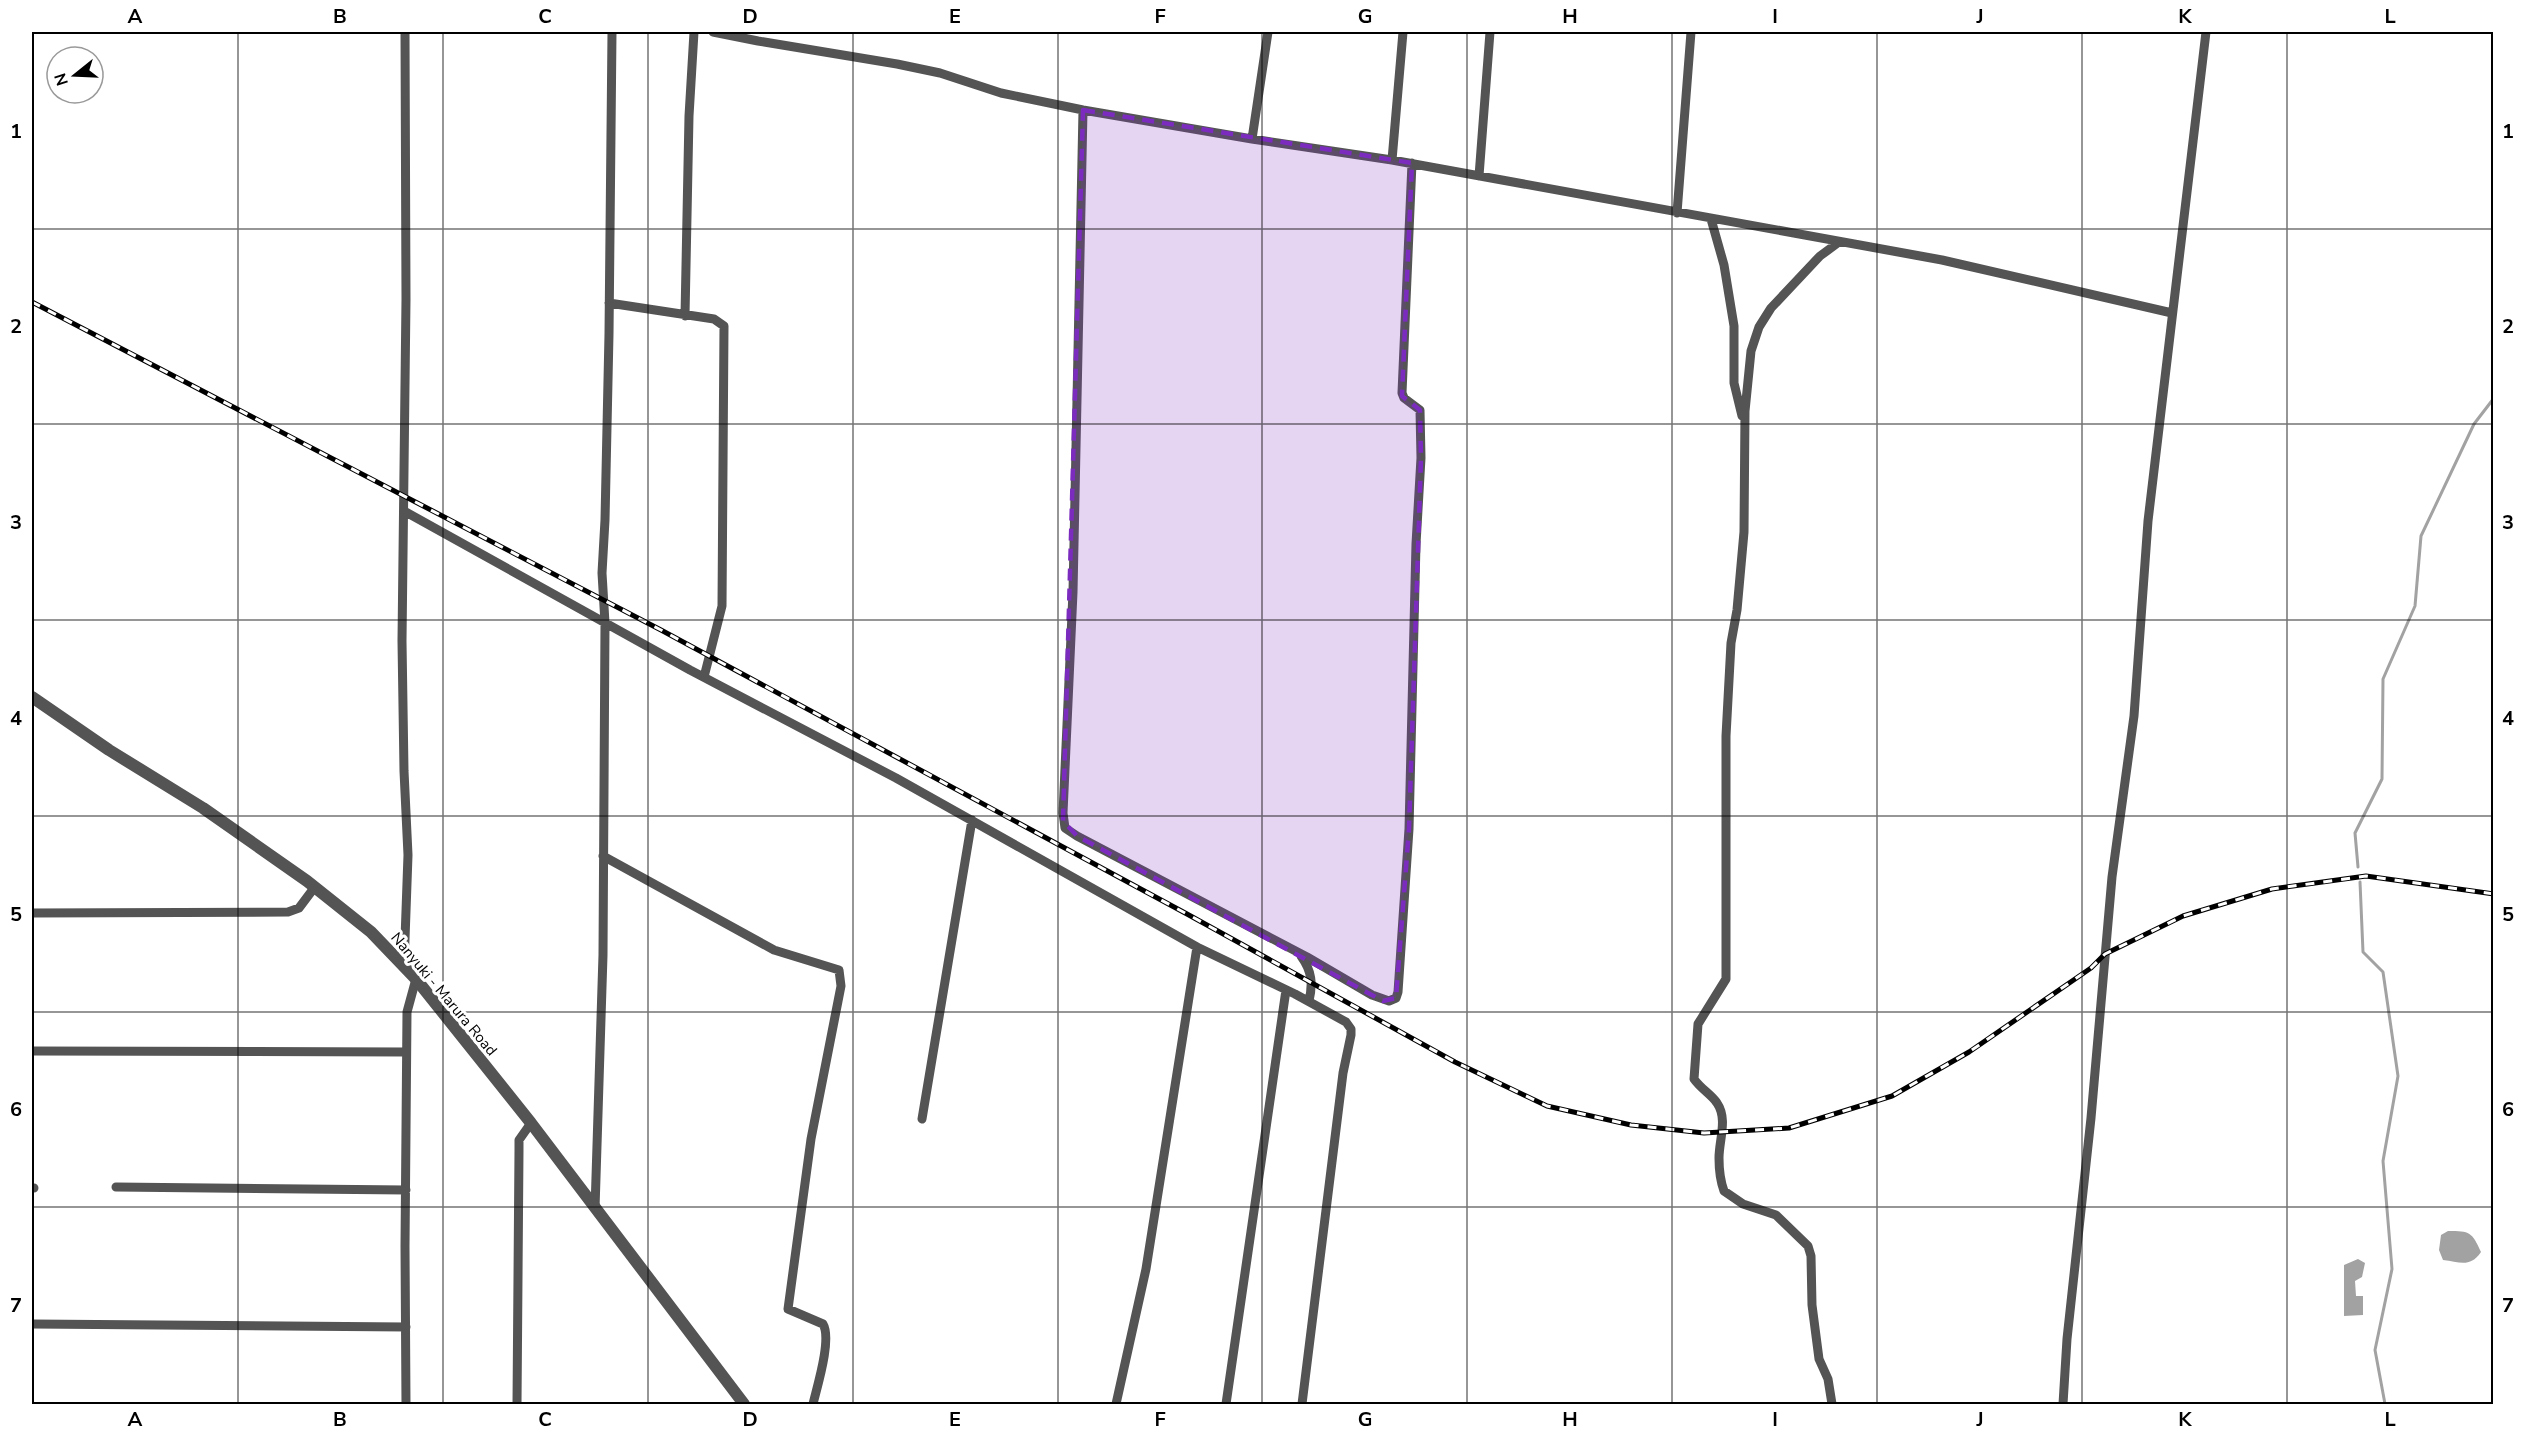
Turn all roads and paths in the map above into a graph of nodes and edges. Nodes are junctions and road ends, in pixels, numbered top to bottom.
1 (405, 32) edge
2 (612, 32) edge
3 (694, 32) edge
4 (713, 32) edge
5 (1268, 32) edge
6 (1403, 32) edge
7 (1490, 32) edge
8 (1691, 32) edge
9 (2206, 32) edge
10 (1083, 110) junction
11 (1252, 140) junction
12 (1392, 159) junction
13 (1412, 163) junction
14 (1479, 176) junction
15 (1677, 213) junction
16 (1711, 219) junction
17 (1839, 242) junction
18 (609, 303) junction
19 (2172, 313) junction
20 (685, 316) junction
21 (1746, 430) junction
22 (404, 511) junction
23 (605, 623) junction
24 (704, 677) junction
25 (32, 697) edge
26 (972, 820) junction
27 (603, 856) junction
28 (314, 888) junction
29 (32, 913) edge
30 (1197, 947) junction
31 (1299, 953) junction
32 (404, 967) junction
33 (416, 979) junction
34 (1286, 990) junction
35 (1309, 1001) junction
36 (32, 1051) edge
37 (406, 1052) junction
38 (922, 1119) dead end
39 (531, 1123) junction
40 (116, 1186) dead end
41 (406, 1190) junction
42 (595, 1209) junction
43 (32, 1324) edge
44 (406, 1327) junction
45 (406, 1404) edge
46 (518, 1404) edge
47 (744, 1404) edge
48 (813, 1404) edge
49 (1116, 1404) edge
50 (1226, 1404) edge
51 (1302, 1404) edge
52 (1832, 1404) edge
53 (2063, 1404) edge

1 - 22 street
2 - 18 street
3 - 20 street
4 - 10 street
5 - 11 street
6 - 12 street
7 - 14 street
8 - 15 street
9 - 19 street
10 - 11 street
10 - 31 street
11 - 12 street
12 - 13 street
13 - 14 street
13 - 31 street
14 - 15 street
15 - 16 street
16 - 17 street
16 - 21 street
17 - 19 street
17 - 21 street
18 - 20 street
18 - 23 street
19 - 53 street
20 - 24 street
21 - 52 street
22 - 23 street
22 - 32 street
23 - 24 street
23 - 27 street
24 - 26 street
25 - 28 street, Nanyuki - Marura Road
26 - 30 street
26 - 38 street
27 - 42 street
27 - 48 street
28 - 29 street
28 - 32 street, Nanyuki - Marura Road
30 - 34 street
30 - 49 street
31 - 35 street
32 - 33 street, Nanyuki - Marura Road
33 - 37 street
33 - 39 street, Nanyuki - Marura Road
34 - 35 street
34 - 50 street
35 - 51 street
36 - 37 street
37 - 41 street
39 - 42 street, Nanyuki - Marura Road
39 - 46 street
40 - 41 street
41 - 44 street
42 - 47 street, Nanyuki - Marura Road
43 - 44 street
44 - 45 street

